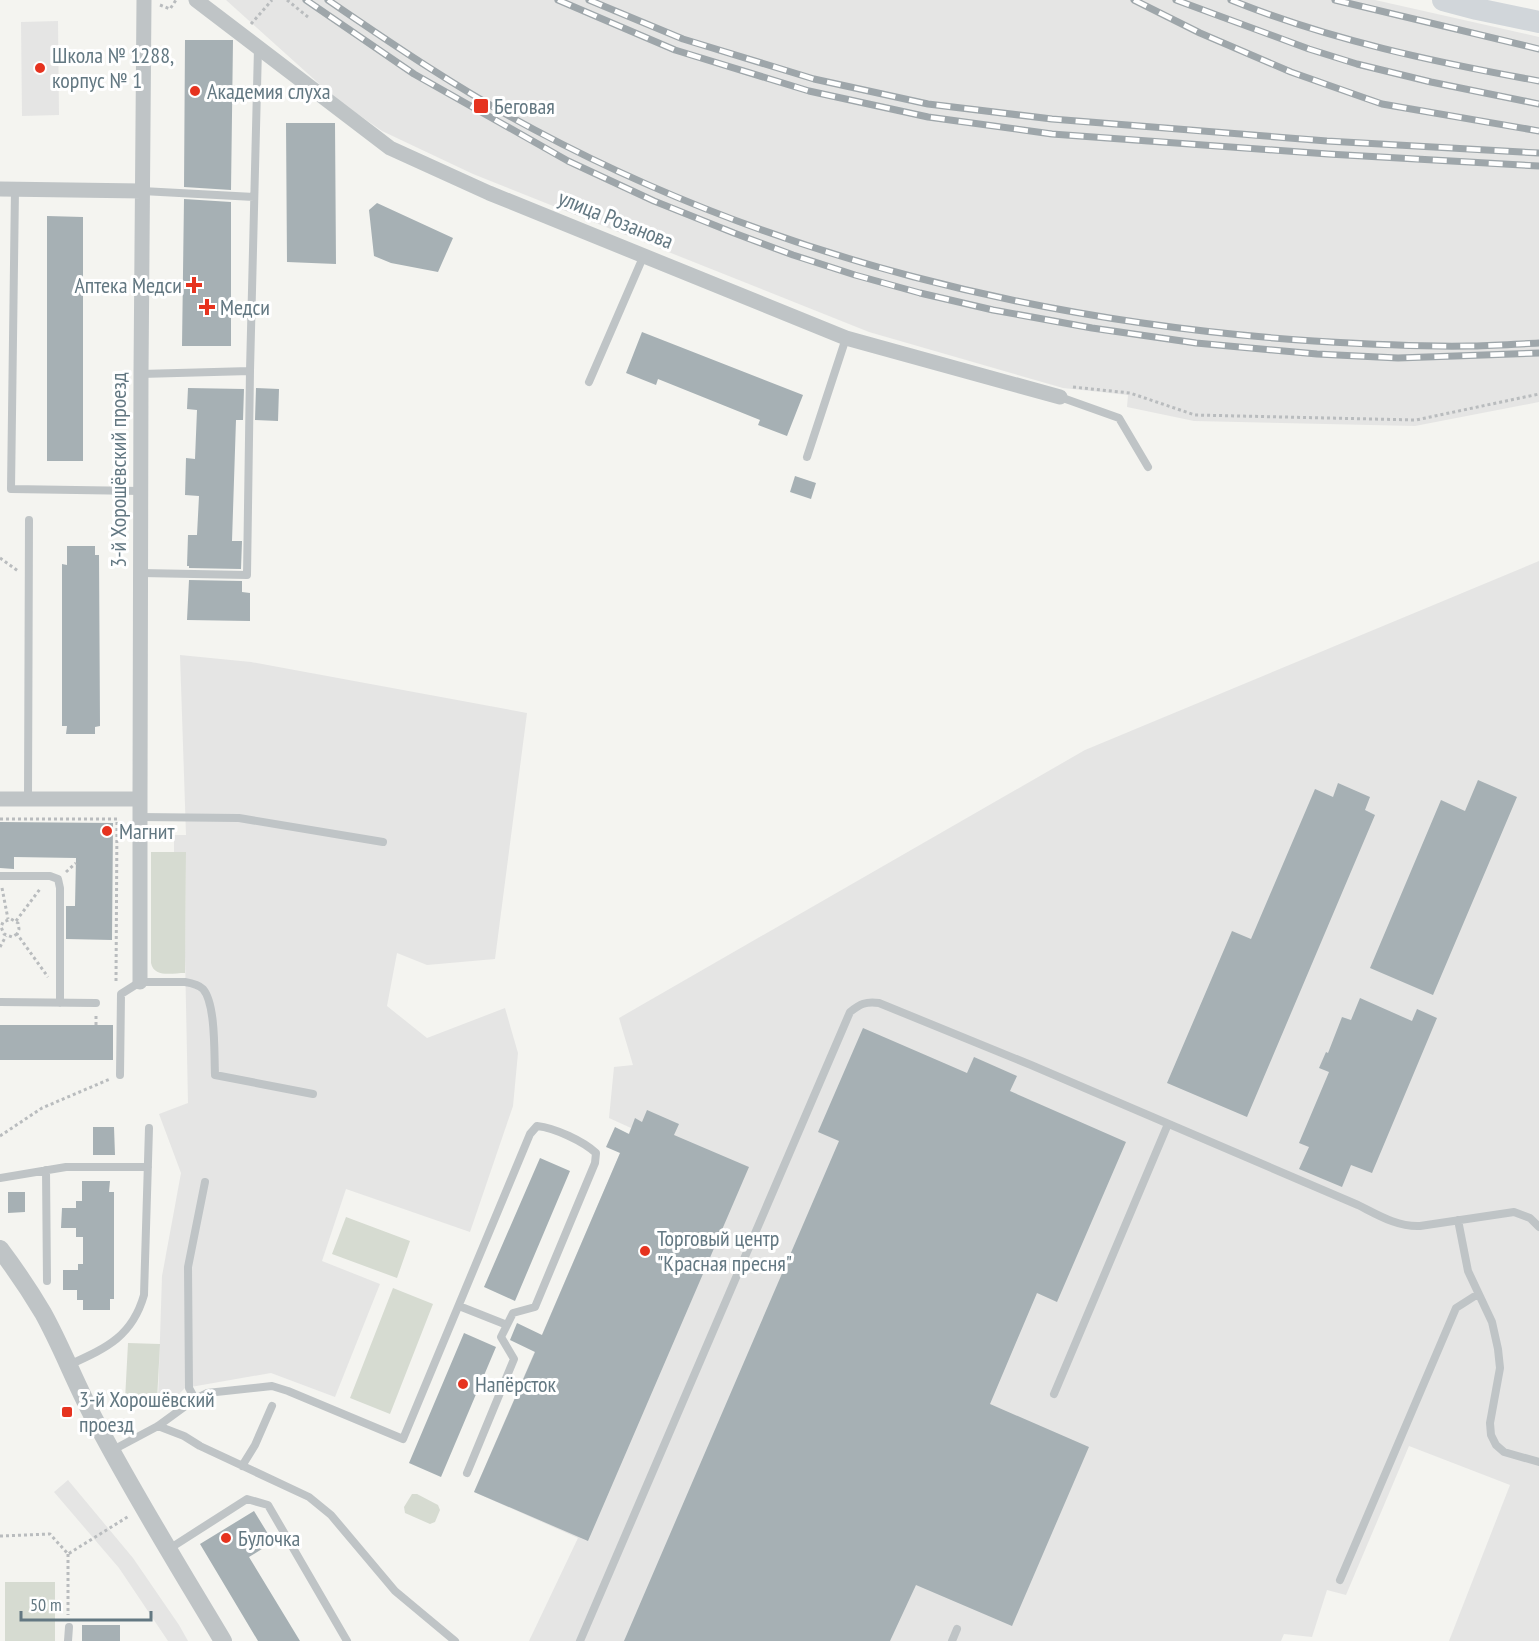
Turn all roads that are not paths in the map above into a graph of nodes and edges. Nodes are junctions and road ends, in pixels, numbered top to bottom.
1 (144, 0) edge
2 (195, 0) edge
3 (1443, 0) edge
4 (1539, 22) edge
5 (258, 48) junction
6 (8, 189) edge
7 (142, 190) junction
8 (254, 197) junction
9 (644, 255) junction
10 (846, 338) junction
11 (250, 371) junction
12 (141, 374) junction
13 (589, 382) dead end
14 (1053, 395) joint
15 (807, 457) dead end
16 (1148, 467) dead end
17 (141, 491) junction
18 (29, 520) dead end
19 (141, 573) junction
20 (0, 799) edge
21 (28, 799) junction
22 (140, 799) junction
23 (140, 817) junction
24 (383, 842) dead end
25 (0, 876) edge
26 (140, 982) junction
27 (0, 1002) edge
28 (60, 1003) junction
29 (96, 1003) dead end
30 (120, 1075) road end
31 (313, 1094) dead end
32 (1168, 1124) junction
33 (149, 1128) dead end
34 (148, 1167) junction
35 (46, 1170) junction
36 (0, 1178) edge
37 (205, 1182) dead end
38 (1458, 1220) junction
39 (1539, 1227) edge
40 (0, 1249) edge
41 (47, 1281) dead end
42 (1478, 1294) junction
43 (459, 1306) junction
44 (507, 1325) junction
45 (69, 1365) junction
46 (1054, 1394) dead end
47 (195, 1400) junction
48 (272, 1406) dead end
49 (158, 1426) junction
50 (111, 1451) junction
51 (1539, 1462) edge
52 (242, 1466) junction
53 (467, 1473) dead end
54 (168, 1550) junction
55 (1340, 1580) dead end
56 (69, 1628) road end
57 (957, 1629) dead end
58 (68, 1641) edge
59 (223, 1641) edge
60 (347, 1641) edge
61 (454, 1641) edge
62 (580, 1641) edge
63 (952, 1641) edge

1 - 7 street, 3-й Хорошёвский проезд
2 - 5 street, улица Розанова
3 - 4 main road
5 - 8 lane
5 - 9 street, улица Розанова
6 - 7 street
6 - 17 lane
7 - 8 lane
7 - 12 street, 3-й Хорошёвский проезд
8 - 11 lane
9 - 10 street, улица Розанова
9 - 13 lane
10 - 14 street, улица Розанова
10 - 15 lane
11 - 12 lane
11 - 19 lane
12 - 17 street, 3-й Хорошёвский проезд
14 - 16 lane
17 - 19 street, 3-й Хорошёвский проезд
18 - 21 lane
19 - 22 street, 3-й Хорошёвский проезд
20 - 21 street
21 - 22 street
22 - 23 street, 3-й Хорошёвский проезд
23 - 24 lane
23 - 26 street, 3-й Хорошёвский проезд
25 - 28 lane
26 - 30 lane
26 - 31 lane
27 - 28 lane
28 - 29 lane
32 - 38 lane
32 - 46 lane
32 - 62 lane
33 - 34 lane
34 - 35 lane
34 - 45 lane
35 - 36 lane
35 - 41 lane
37 - 47 lane
38 - 39 lane
38 - 42 lane
40 - 45 street
42 - 51 lane
42 - 55 lane
43 - 44 lane
43 - 44 lane
43 - 47 lane
44 - 53 lane
45 - 50 street
47 - 49 lane
48 - 52 lane
49 - 50 lane
49 - 52 lane
50 - 54 street
52 - 61 lane
54 - 59 street
54 - 60 lane
56 - 58 lane
57 - 63 lane

